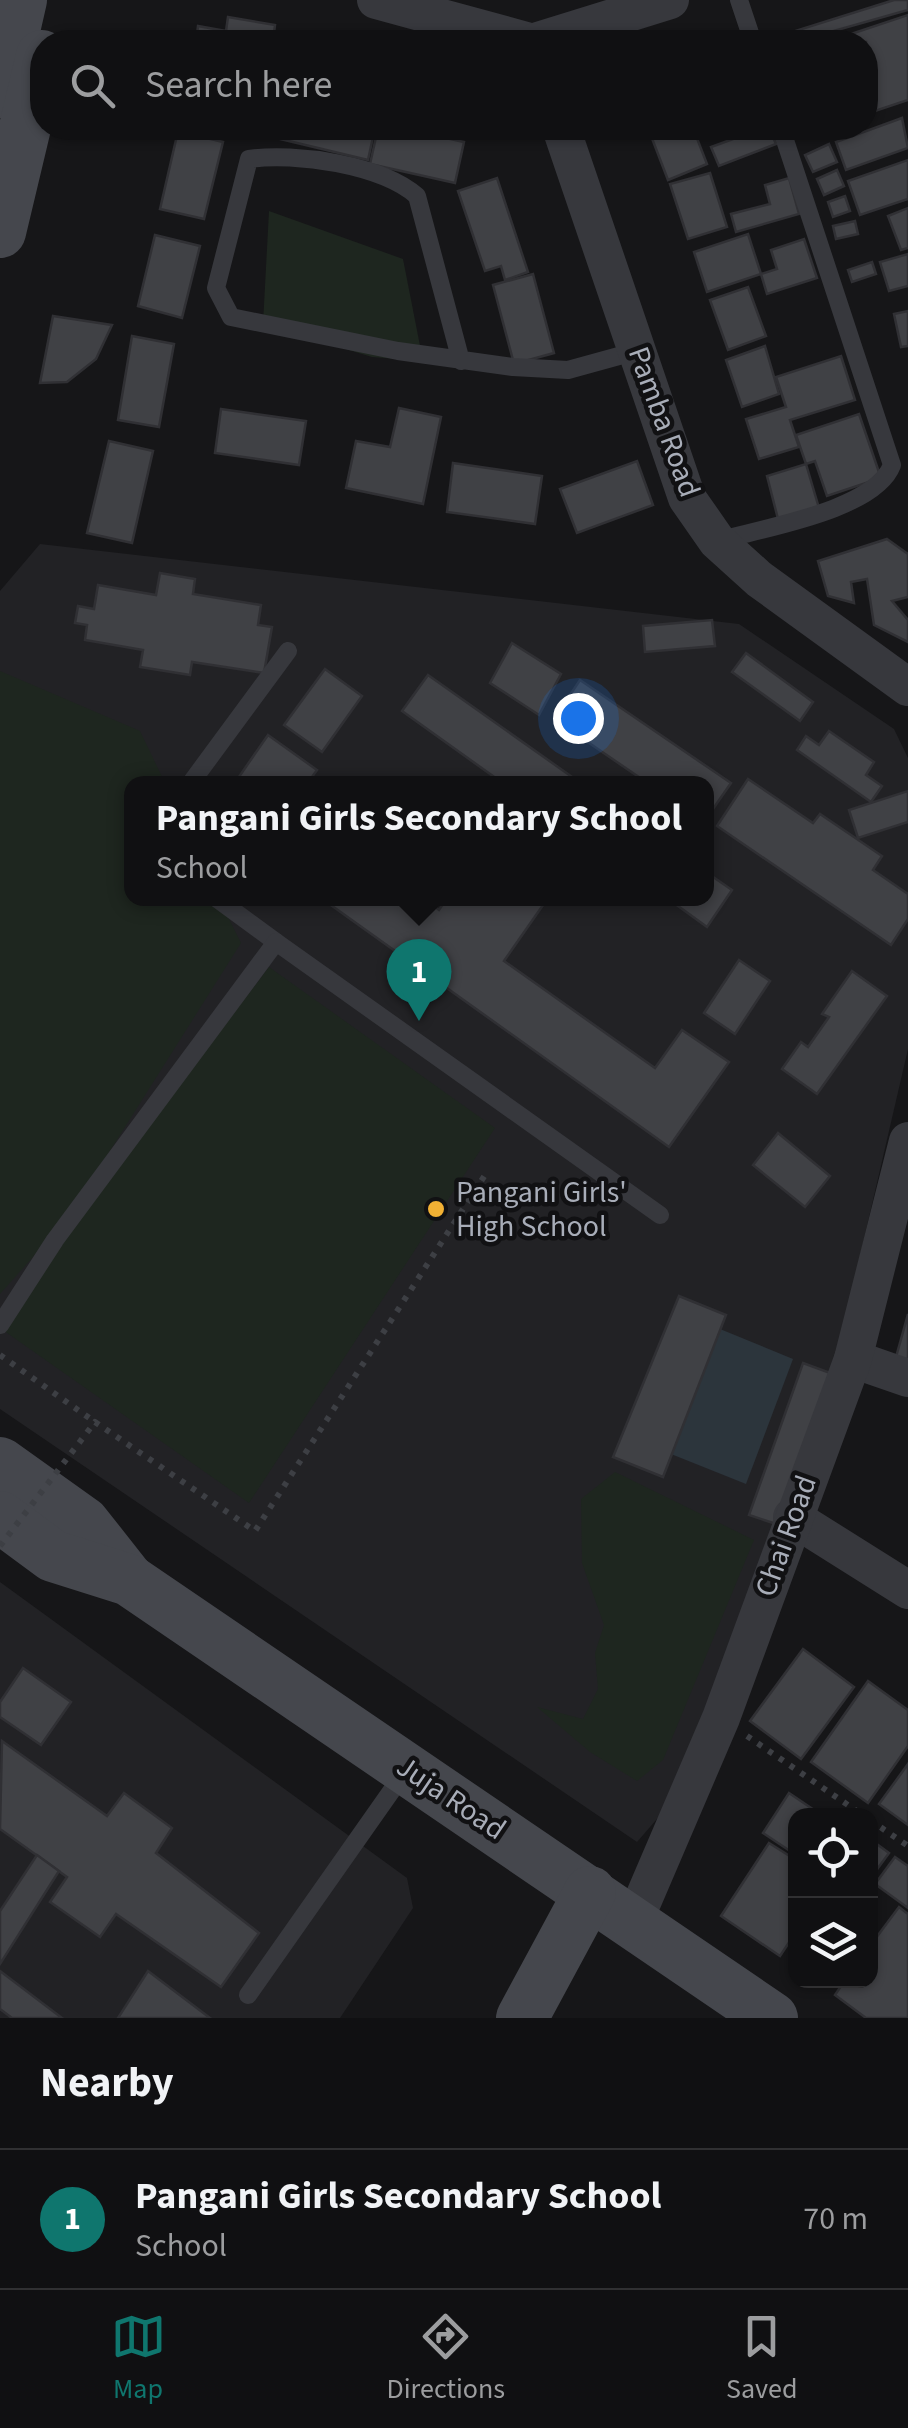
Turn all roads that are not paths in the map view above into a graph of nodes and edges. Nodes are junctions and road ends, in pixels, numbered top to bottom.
1 (22, 0) edge
2 (56, 0) edge
3 (376, 0) edge
4 (670, 0) edge
5 (739, 0) edge
6 (49, 30) edge
7 (487, 30) edge
8 (571, 30) edge
9 (749, 30) edge
10 (0, 92) edge
11 (30, 106) edge
12 (565, 140) edge
13 (785, 140) edge
14 (0, 232) edge
15 (638, 351) junction
16 (461, 361) junction
17 (717, 541) junction
18 (288, 651) dead end
19 (908, 687) edge
20 (196, 776) edge
21 (227, 906) edge
22 (276, 942) junction
23 (908, 1141) edge
24 (660, 1214) dead end
25 (0, 1326) edge
26 (853, 1359) junction
27 (908, 1378) edge
28 (0, 1463) edge
29 (792, 1516) junction
30 (0, 1517) edge
31 (130, 1580) junction
32 (908, 1590) edge
33 (408, 1769) junction
34 (590, 1892) junction
35 (634, 1921) junction
36 (248, 1995) dead end
37 (529, 2016) edge
38 (772, 2018) edge

1 - 10 main road
2 - 6 main road
3 - 7 street
4 - 8 street
5 - 9 lane
11 - 14 main road
12 - 15 street, Pamba Road
13 - 17 lane
15 - 16 lane
15 - 17 street, Pamba Road
16 - 16 lane
17 - 19 street, Pamba Road
18 - 20 lane
21 - 22 lane
22 - 24 lane
22 - 25 lane
23 - 26 street, Chai Road
26 - 27 street
26 - 29 street, Chai Road
28 - 31 main road, Juja Road
29 - 32 street
29 - 35 street, Chai Road
30 - 31 main road, Juja Road
31 - 33 main road, Juja Road
33 - 34 main road, Juja Road
33 - 36 lane
34 - 35 main road, Juja Road
34 - 37 main road
35 - 38 main road, Juja Road

